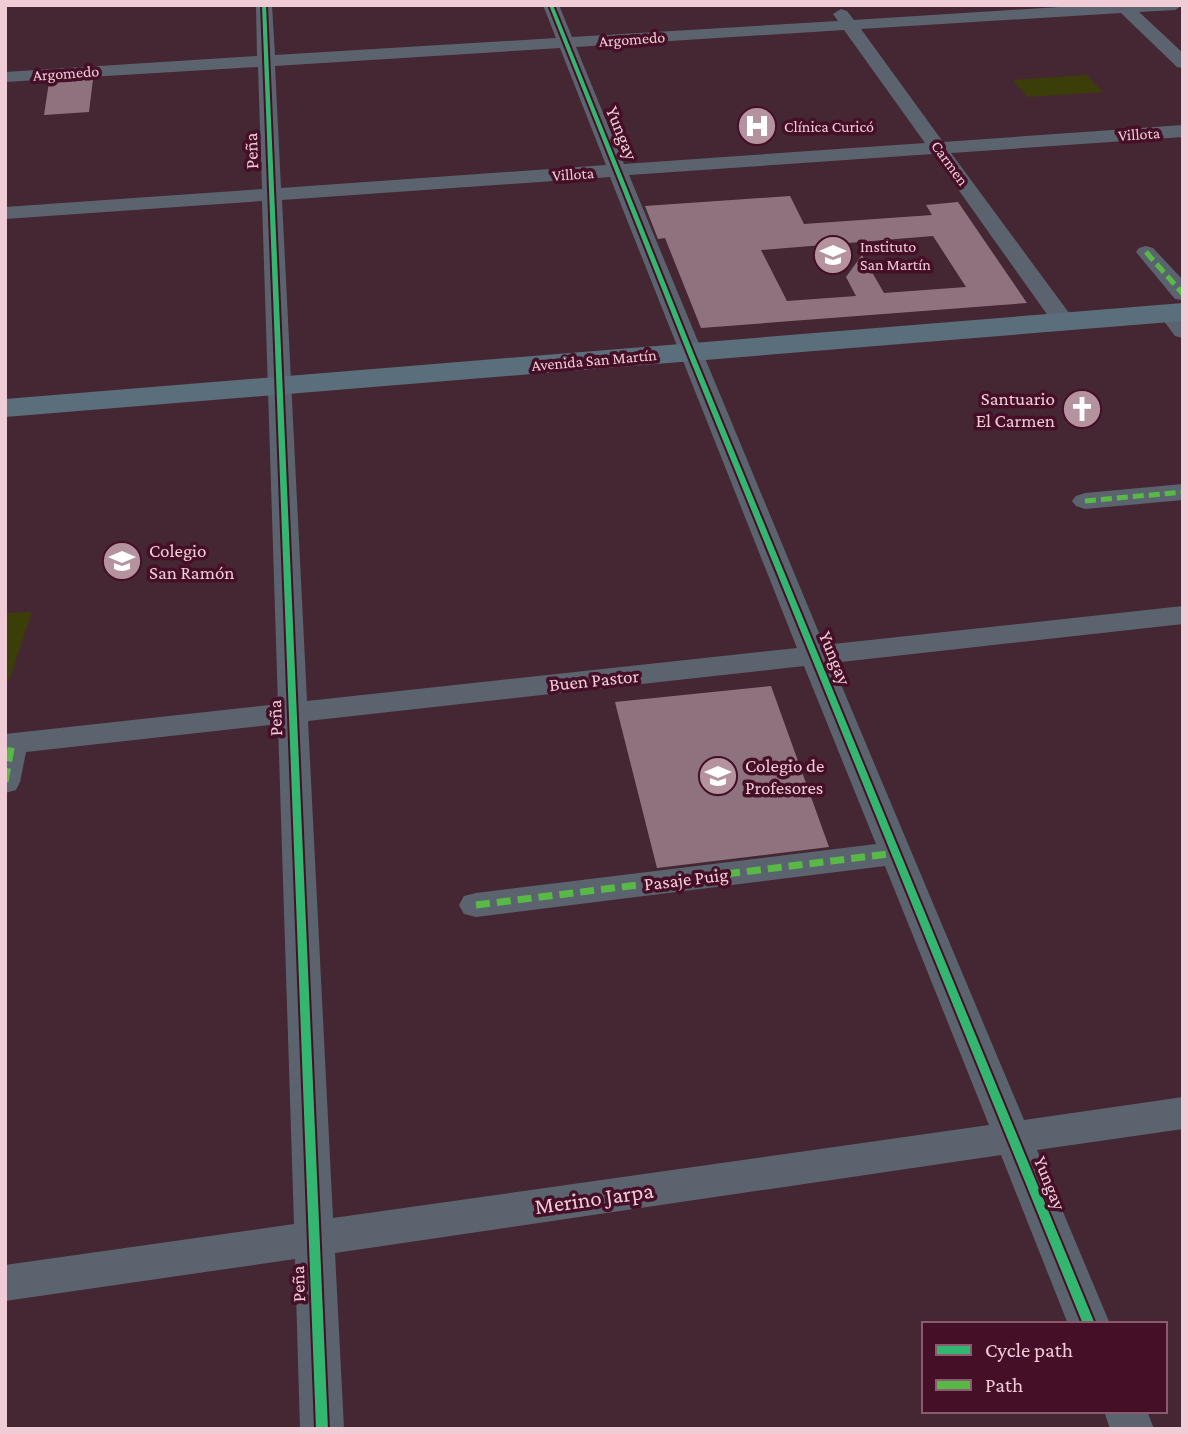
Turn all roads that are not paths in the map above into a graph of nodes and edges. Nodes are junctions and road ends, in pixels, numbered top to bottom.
1 (264, 5) edge
2 (551, 5) edge
3 (835, 5) edge
4 (1175, 5) edge
5 (1124, 7) edge
6 (849, 25) junction
7 (566, 43) junction
8 (265, 61) junction
9 (1183, 63) edge
10 (5, 77) edge
11 (1183, 131) edge
12 (939, 148) junction
13 (618, 170) junction
14 (270, 195) junction
15 (5, 214) edge
16 (1146, 253) dead end
17 (1179, 313) edge
18 (1064, 322) junction
19 (690, 352) junction
20 (279, 386) junction
21 (5, 408) edge
22 (1183, 492) edge
23 (1085, 501) dead end
24 (1183, 615) edge
25 (815, 655) junction
26 (292, 713) junction
27 (9, 743) edge
28 (5, 782) edge
29 (896, 853) junction
30 (476, 905) dead end
31 (1183, 1112) edge
32 (1013, 1137) junction
33 (314, 1238) junction
34 (5, 1283) edge
35 (1088, 1322) edge
36 (322, 1429) edge

1 - 8 street, Peña
2 - 7 street, Yungay
3 - 6 street, Carmen
4 - 5 street, Argomedo
5 - 6 street, Argomedo
5 - 9 street
6 - 7 street, Argomedo
6 - 12 street, Carmen
7 - 8 street, Argomedo
7 - 13 street, Yungay
8 - 10 street, Argomedo
8 - 14 street, Peña
11 - 12 street, Villota
12 - 13 street, Villota
12 - 18 street, Carmen
13 - 14 street, Villota
13 - 19 street, Yungay
14 - 15 street, Villota
14 - 20 street, Peña
16 - 17 street
17 - 18 main road, Avenida San Martín
18 - 19 main road, Avenida San Martín
19 - 20 main road, Avenida San Martín
19 - 25 street, Yungay
20 - 21 main road, Avenida San Martín
20 - 26 street, Peña
22 - 23 street
24 - 25 street, Buen Pastor
25 - 26 street, Buen Pastor
25 - 29 street, Yungay
26 - 27 street, Buen Pastor
26 - 33 street, Peña
27 - 28 street
29 - 30 street, Pasaje Puig
29 - 32 street, Yungay
31 - 32 street, Merino Jarpa
32 - 33 street, Merino Jarpa
32 - 35 street, Yungay
33 - 34 street, Merino Jarpa
33 - 36 street, Peña

